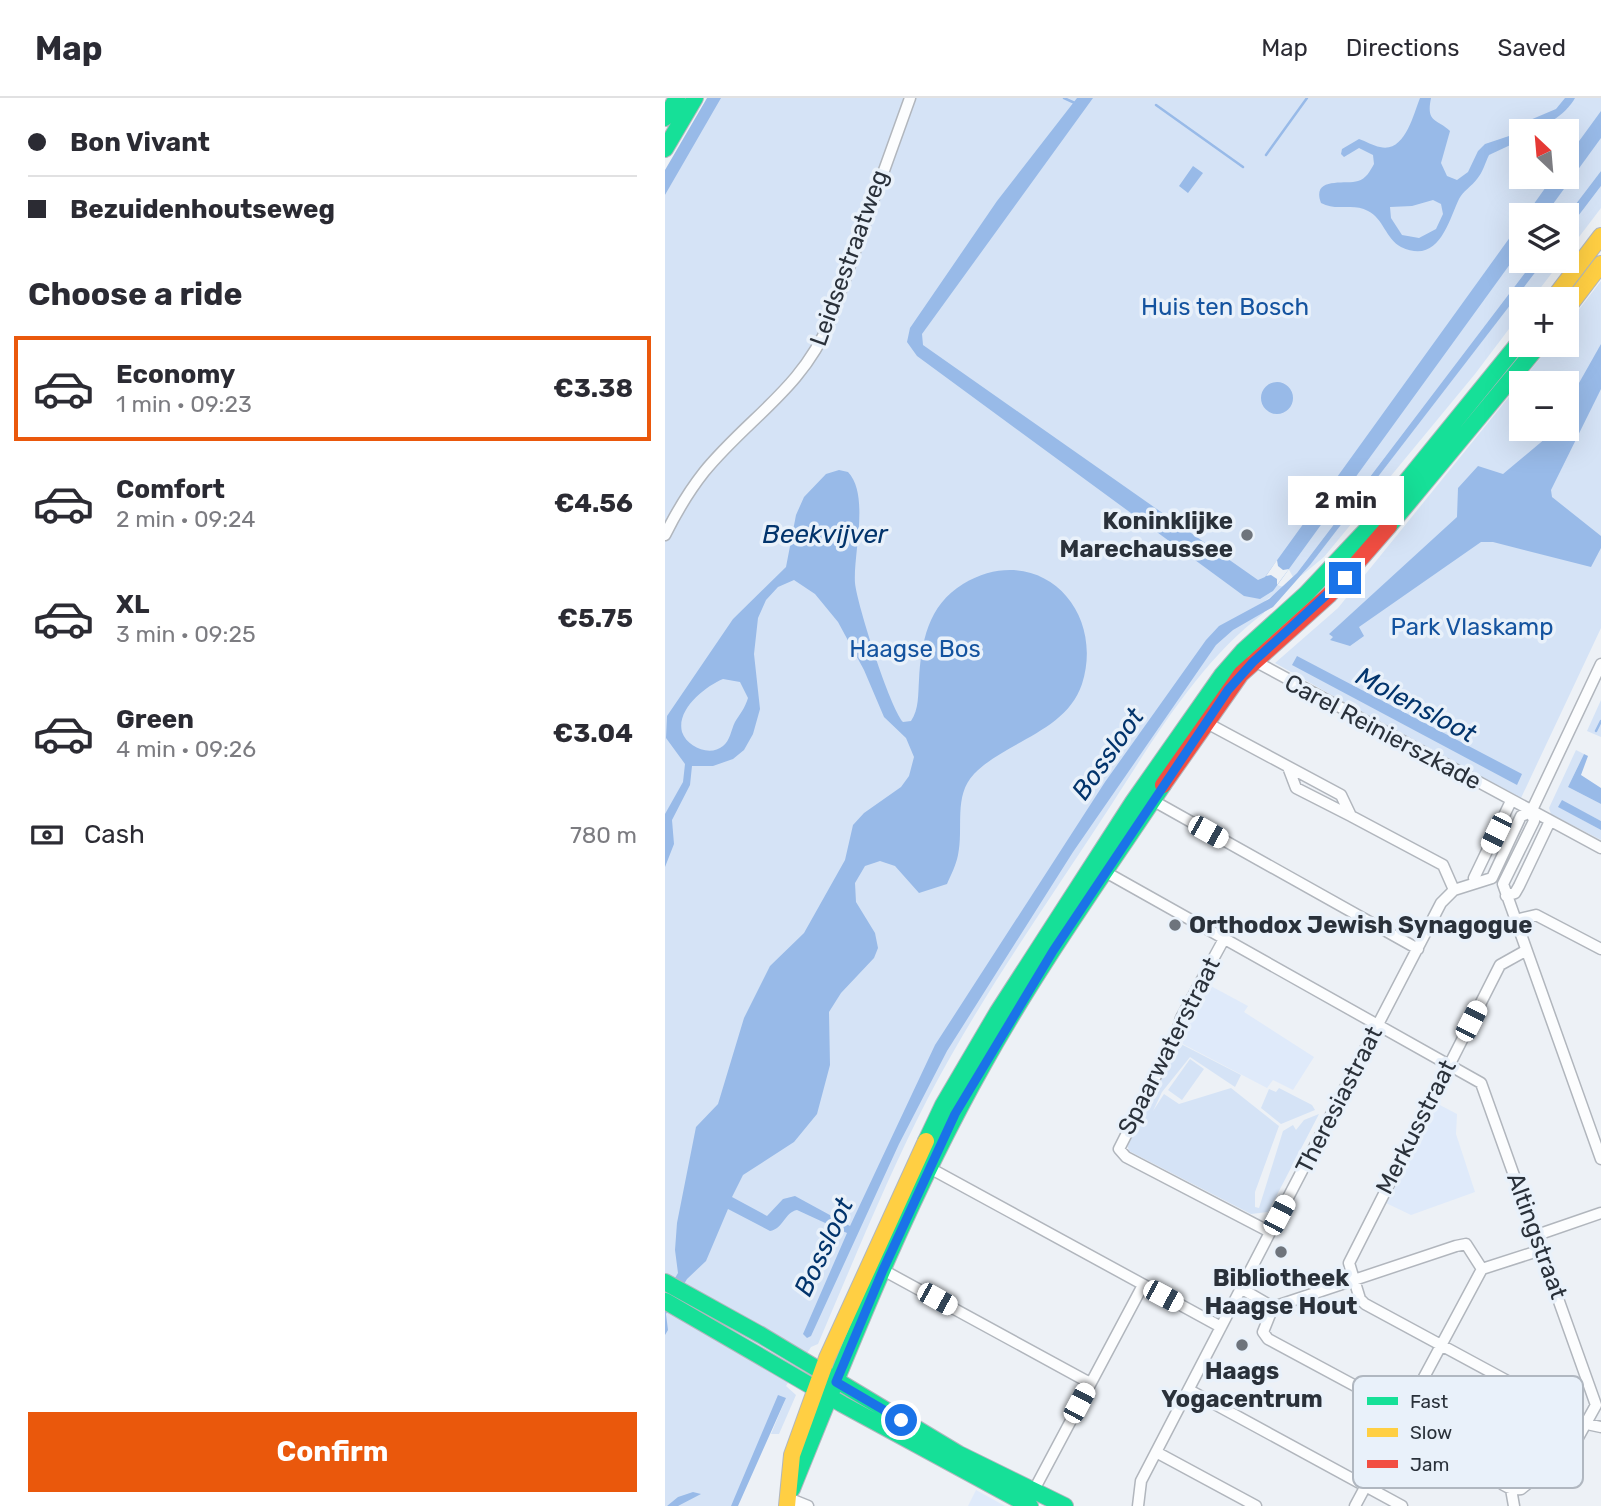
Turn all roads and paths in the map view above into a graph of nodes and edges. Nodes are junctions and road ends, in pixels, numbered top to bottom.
1 (677, 98) edge
2 (695, 98) edge
3 (910, 98) edge
4 (665, 118) edge
5 (665, 149) edge
6 (1601, 236) edge
7 (1601, 264) edge
8 (1562, 287) edge
9 (1579, 293) edge
10 (1509, 355) edge
11 (1529, 357) edge
12 (665, 535) edge
13 (1248, 657) junction
14 (1601, 664) edge
15 (1205, 722) junction
16 (1152, 800) junction
17 (1511, 801) junction
18 (1531, 812) junction
19 (1550, 821) junction
20 (1601, 848) edge
21 (1099, 868) junction
22 (1492, 878) junction
23 (1476, 883) junction
24 (1503, 884) junction
25 (1454, 890) junction
26 (1506, 896) junction
27 (1515, 920) junction
28 (1224, 939) junction
29 (1418, 949) junction
30 (1601, 949) edge
31 (1525, 951) junction
32 (1378, 1026) junction
33 (1449, 1065) junction
34 (1601, 1159) edge
35 (923, 1164) junction
36 (1601, 1213) edge
37 (1270, 1232) junction
38 (1537, 1236) junction
39 (1541, 1250) junction
40 (1482, 1269) junction
41 (883, 1270) junction
42 (1354, 1280) junction
43 (665, 1282) edge
44 (1143, 1285) junction
45 (1242, 1289) junction
46 (665, 1301) edge
47 (685, 1303) junction
48 (1273, 1307) junction
49 (1221, 1327) junction
50 (1441, 1345) junction
51 (822, 1372) junction
52 (1424, 1376) edge
53 (1498, 1376) edge
54 (1090, 1383) junction
55 (1353, 1384) edge
56 (828, 1389) junction
57 (1189, 1390) junction
58 (1583, 1422) edge
59 (1587, 1424) junction
60 (1601, 1427) edge
61 (1583, 1430) edge
62 (1156, 1452) junction
63 (1353, 1479) edge
64 (1364, 1488) edge
65 (1369, 1488) edge
66 (1522, 1488) edge
67 (1511, 1489) joint
68 (1032, 1498) edge
69 (787, 1502) edge
70 (1135, 1504) edge
71 (808, 1506) edge
72 (1065, 1506) edge
73 (1256, 1506) edge
74 (1355, 1506) edge
75 (1402, 1506) edge
76 (1514, 1506) edge

1 - 4 main road
2 - 5 main road
3 - 12 street, Leidsestraatweg
6 - 8 main road
7 - 9 main road
10 - 13 main road
11 - 13 main road
13 - 15 main road
13 - 17 street, Carel Reinierszkade
13 - 21 main road
14 - 18 street
15 - 16 main road
15 - 25 street
16 - 21 main road
16 - 29 street
17 - 18 street, Carel Reinierszkade
17 - 23 street
18 - 19 street, Carel Reinierszkade
18 - 22 street
18 - 24 street
19 - 20 street, Carel Reinierszkade
19 - 26 street
21 - 28 street, Altingstraat
21 - 35 main road
22 - 23 street
22 - 24 street
23 - 25 street
24 - 26 street
25 - 29 street, Theresiastraat
26 - 27 street
27 - 30 street
27 - 31 street
28 - 32 street, Altingstraat
28 - 37 street, Spaarwaterstraat
29 - 32 street, Theresiastraat
31 - 33 street, Merkusstraat
31 - 34 street
32 - 33 street, Altingstraat
32 - 37 street, Theresiastraat
33 - 38 street, Altingstraat
33 - 42 street, Merkusstraat
35 - 41 main road
35 - 44 street
35 - 51 main road
36 - 38 street
37 - 45 street, Theresiastraat
38 - 39 street, Altingstraat
39 - 40 street
39 - 59 street, Altingstraat
40 - 42 street
40 - 50 street
41 - 54 street
41 - 56 main road
42 - 48 street
42 - 50 street
43 - 47 main road
44 - 49 street
44 - 54 street
45 - 48 street
45 - 49 street, Theresiastraat
46 - 47 main road
47 - 51 main road
47 - 56 main road
48 - 55 street
49 - 57 street, Theresiastraat
50 - 52 street
50 - 53 street
51 - 56 main road
54 - 68 street
56 - 68 main road
56 - 69 main road
57 - 62 street, Theresiastraat
57 - 63 street
58 - 59 street
59 - 60 street
59 - 61 street
62 - 70 street, Theresiastraat
62 - 73 street
64 - 74 street
65 - 75 street
66 - 67 street
67 - 76 street
68 - 72 main road
69 - 71 street

